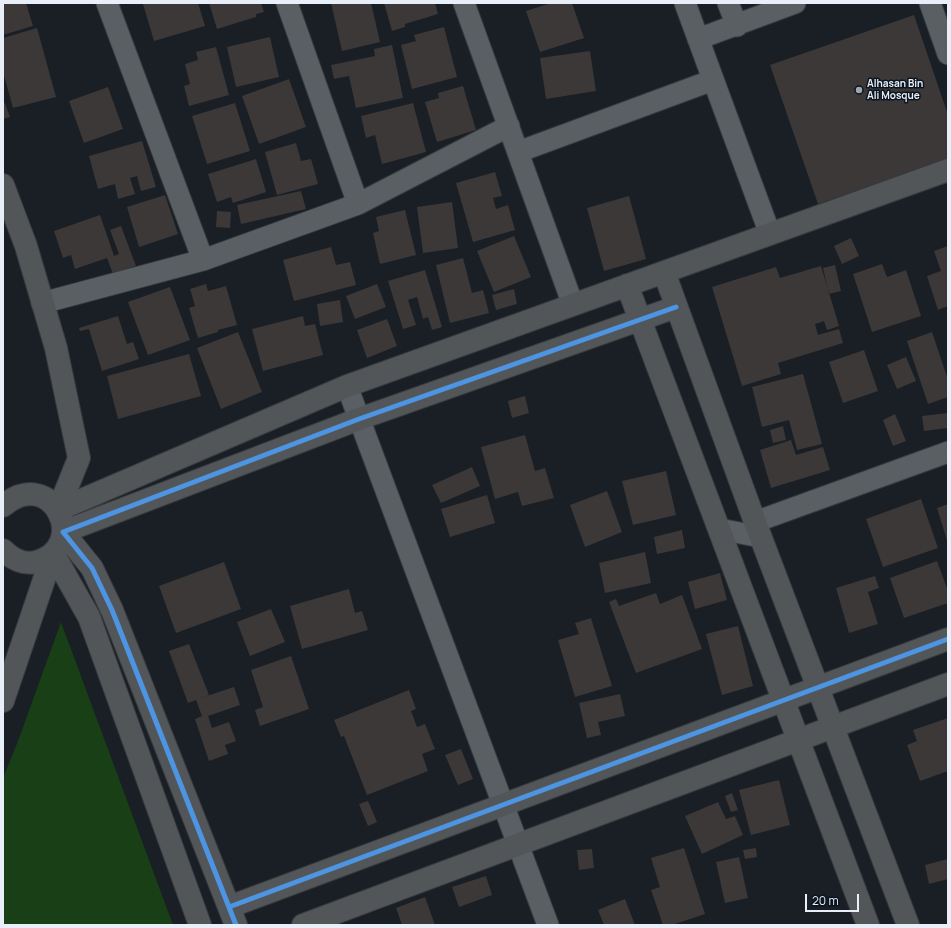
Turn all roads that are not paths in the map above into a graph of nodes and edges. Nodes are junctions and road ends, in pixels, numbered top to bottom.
1 (107, 3) edge
2 (287, 3) edge
3 (464, 3) edge
4 (685, 3) edge
5 (728, 3) edge
6 (795, 3) edge
7 (930, 3) edge
8 (737, 26) junction
9 (698, 39) junction
10 (948, 54) edge
11 (713, 80) junction
12 (509, 126) junction
13 (518, 152) junction
14 (948, 170) edge
15 (3, 185) edge
16 (358, 204) junction
17 (770, 234) junction
18 (203, 260) junction
19 (664, 272) junction
20 (627, 285) junction
21 (42, 303) junction
22 (573, 305) junction
23 (676, 307) junction
24 (640, 320) junction
25 (347, 386) junction
26 (359, 419) junction
27 (948, 452) edge
28 (3, 506) edge
29 (58, 510) junction
30 (719, 529) junction
31 (758, 530) junction
32 (63, 532) junction
33 (3, 550) edge
34 (53, 553) junction
35 (948, 639) edge
36 (948, 684) edge
37 (818, 688) junction
38 (784, 700) junction
39 (3, 701) edge
40 (832, 727) junction
41 (798, 740) junction
42 (502, 805) junction
43 (517, 845) junction
44 (232, 916) edge
45 (200, 925) edge
46 (303, 925) edge
47 (548, 925) edge
48 (868, 925) edge
49 (908, 925) edge

1 - 18 street
2 - 16 street
3 - 12 street
4 - 9 street
5 - 8 street
6 - 8 street
7 - 10 street
8 - 9 street
9 - 11 street
11 - 13 street
11 - 17 street
12 - 13 street
12 - 16 street
13 - 22 street
14 - 17 street
15 - 21 street
16 - 18 street
17 - 19 street
18 - 21 street
19 - 20 street
19 - 23 street
20 - 22 street
20 - 24 street
21 - 29 street
22 - 25 street
23 - 24 street
23 - 31 street
24 - 26 street
24 - 30 street
25 - 26 street
25 - 29 street
26 - 32 street
26 - 42 street
27 - 31 street
28 - 29 street
29 - 32 street
30 - 31 street
30 - 38 street
31 - 37 street
32 - 34 street
32 - 44 street
33 - 34 street
34 - 39 street
34 - 45 street
35 - 37 street
36 - 40 street
37 - 38 street
37 - 40 street
38 - 41 street
38 - 42 street
40 - 41 street
40 - 49 street
41 - 43 street
41 - 48 street
42 - 43 street
42 - 44 street
43 - 46 street
43 - 47 street

